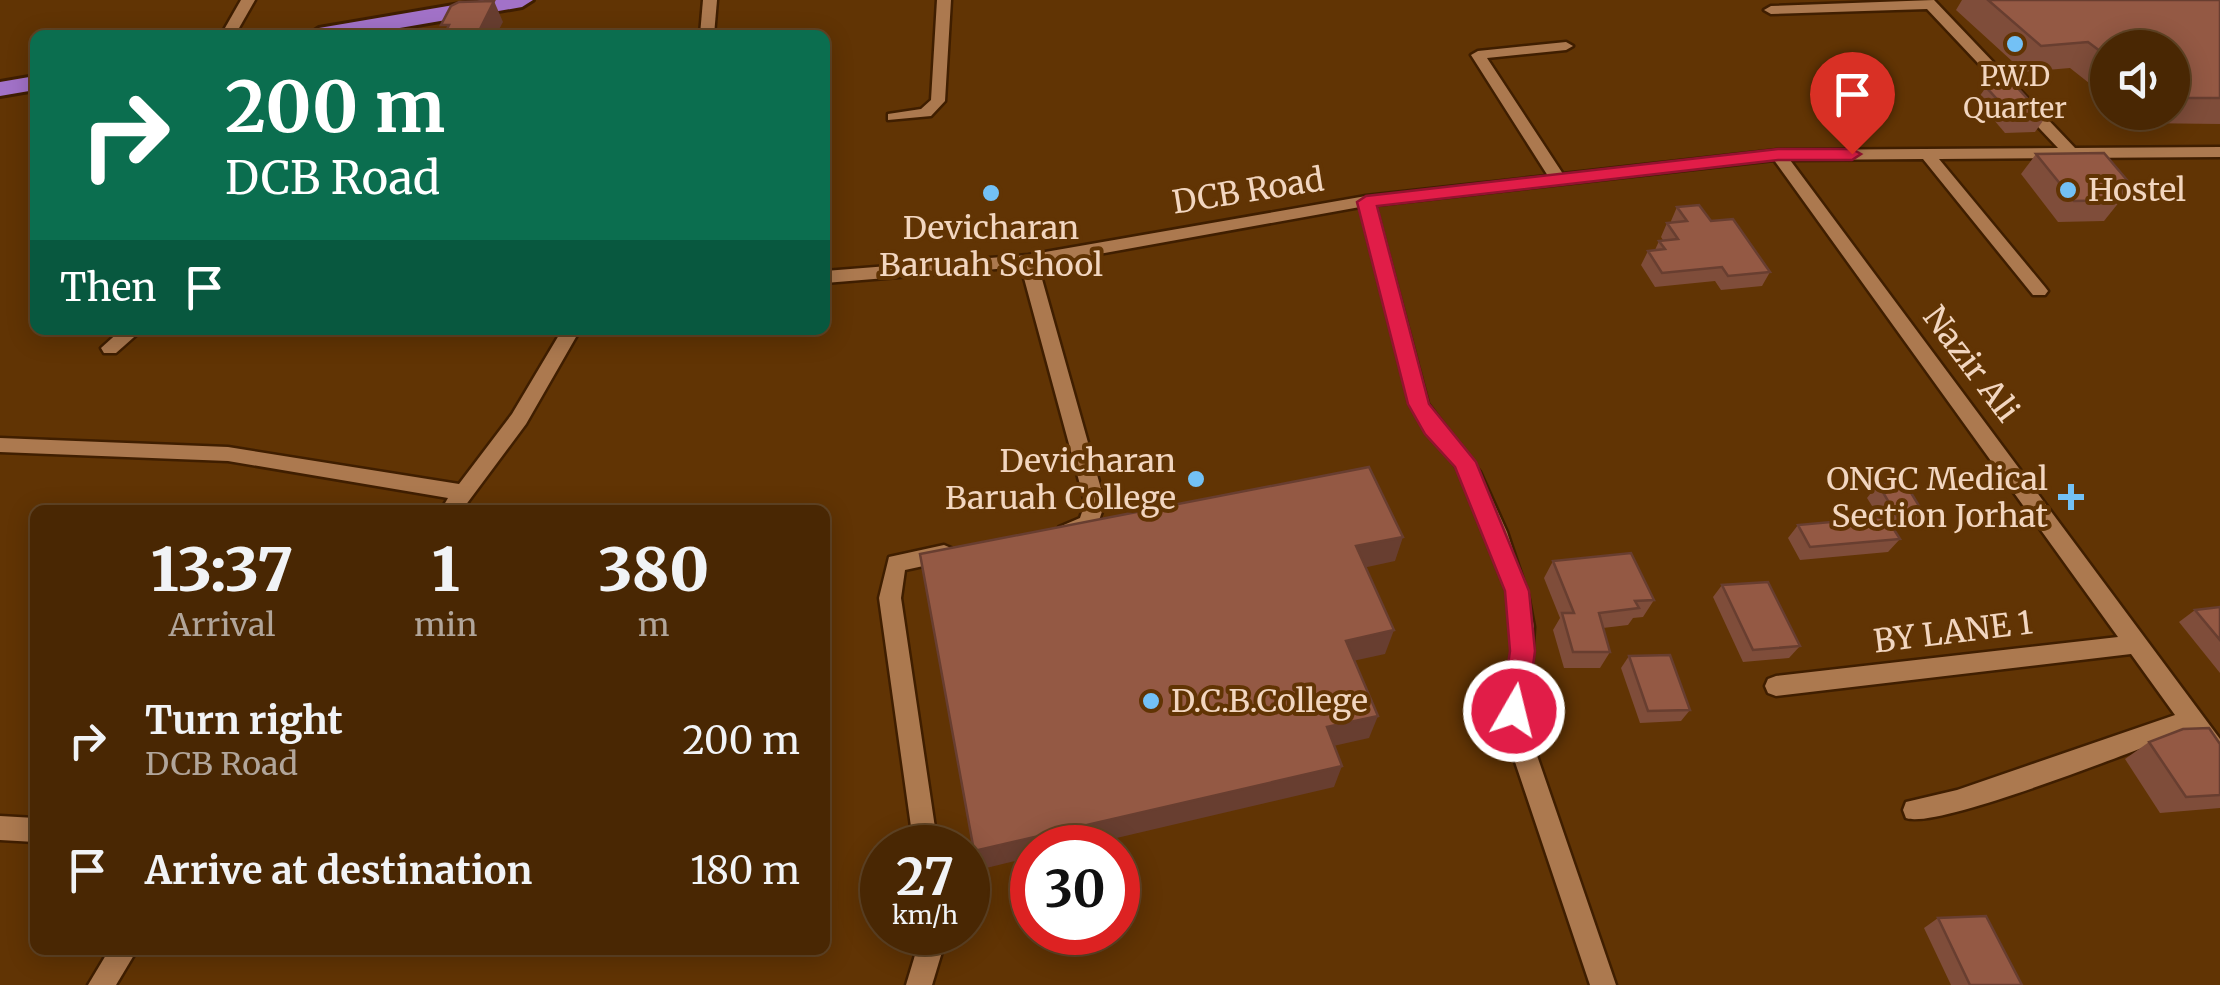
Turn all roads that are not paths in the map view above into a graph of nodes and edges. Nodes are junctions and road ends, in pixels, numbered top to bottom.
1 (248, 0) edge
2 (710, 0) edge
3 (944, 0) edge
4 (514, 1) edge
5 (1928, 2) edge
6 (1771, 10) dead end
7 (231, 30) edge
8 (363, 30) edge
9 (707, 30) edge
10 (1566, 46) dead end
11 (30, 84) edge
12 (0, 89) edge
13 (893, 117) dead end
14 (2069, 151) junction
15 (2220, 152) edge
16 (1778, 154) junction
17 (1927, 154) junction
18 (1556, 177) junction
19 (1366, 202) junction
20 (1028, 260) junction
21 (830, 277) edge
22 (2039, 290) dead end
23 (127, 335) edge
24 (568, 335) edge
25 (110, 348) dead end
26 (0, 444) edge
27 (458, 502) edge
28 (1039, 538) edge
29 (974, 550) edge
30 (2138, 644) junction
31 (1776, 686) dead end
32 (2192, 719) junction
33 (2220, 758) edge
34 (1915, 810) dead end
35 (923, 825) edge
36 (0, 828) edge
37 (30, 830) edge
38 (121, 955) edge
39 (928, 955) edge
40 (101, 985) edge
41 (919, 985) edge
42 (1603, 985) edge

1 - 7 street
2 - 9 street
3 - 13 street
4 - 8 highway
5 - 6 street
5 - 14 street
10 - 18 street
11 - 12 highway
14 - 15 street, DCB Road
14 - 17 street, DCB Road
16 - 17 street, DCB Road
16 - 18 street, DCB Road
16 - 30 street, Nazir Ali
17 - 22 street
18 - 19 street, DCB Road
19 - 20 street, DCB Road
19 - 42 street
20 - 21 street, DCB Road
20 - 28 street
23 - 25 street
24 - 27 street
26 - 27 street
29 - 35 street
30 - 31 street, BY LANE 1
30 - 32 street, Nazir Ali
32 - 33 street, Nazir Ali
32 - 34 street
36 - 37 street
38 - 40 street
39 - 41 street

